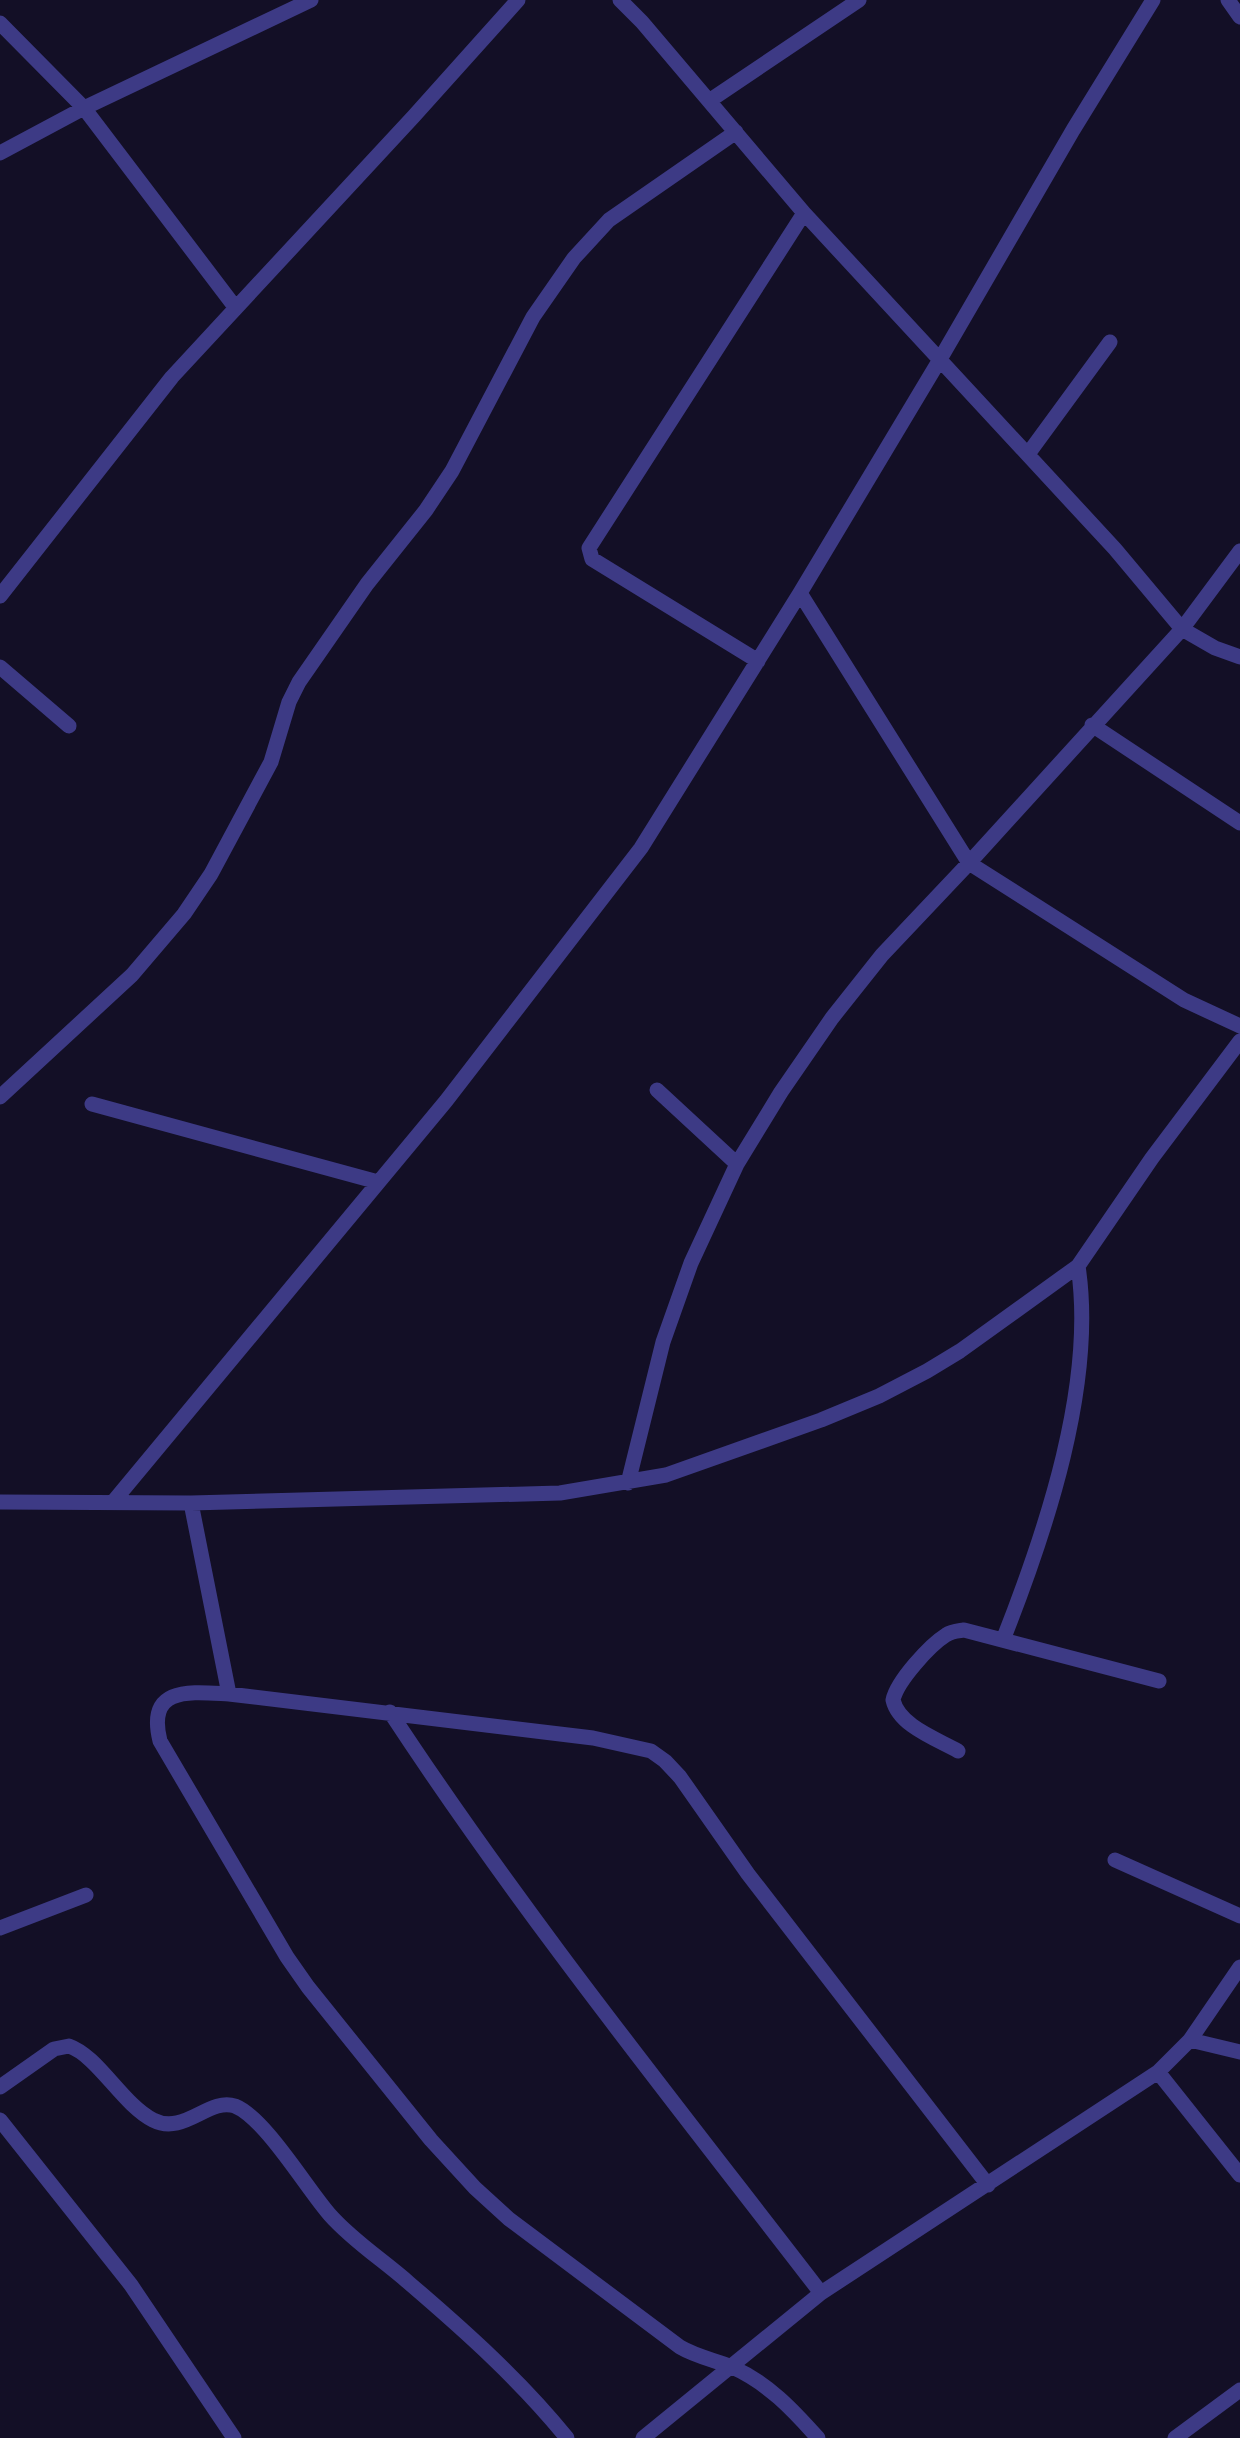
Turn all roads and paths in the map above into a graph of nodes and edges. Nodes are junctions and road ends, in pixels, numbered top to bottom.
1 (311, 0) edge
2 (518, 0) edge
3 (620, 0) edge
4 (859, 0) edge
5 (1153, 0) edge
6 (1228, 0) edge
7 (1240, 17) edge
8 (0, 23) edge
9 (710, 101) junction
10 (84, 108) junction
11 (736, 132) junction
12 (0, 153) edge
13 (804, 213) junction
14 (235, 307) junction
15 (1110, 342) dead end
16 (939, 361) junction
17 (1028, 454) junction
18 (1240, 551) edge
19 (1, 592) edge
20 (800, 593) junction
21 (1182, 629) junction
22 (1240, 657) edge
23 (758, 661) junction
24 (0, 667) edge
25 (1092, 725) junction
26 (69, 726) dead end
27 (1240, 823) edge
28 (969, 863) junction
29 (1240, 1026) edge
30 (1240, 1041) edge
31 (657, 1090) dead end
32 (0, 1097) edge
33 (92, 1104) dead end
34 (736, 1164) junction
35 (378, 1182) junction
36 (1078, 1266) junction
37 (627, 1483) junction
38 (0, 1502) edge
39 (113, 1502) junction
40 (190, 1503) junction
41 (1004, 1640) junction
42 (1159, 1681) dead end
43 (229, 1694) junction
44 (390, 1712) junction
45 (958, 1751) dead end
46 (1115, 1860) dead end
47 (86, 1895) dead end
48 (1240, 1917) edge
49 (0, 1928) edge
50 (1240, 1967) edge
51 (1190, 2040) junction
52 (1240, 2052) edge
53 (1158, 2072) junction
54 (0, 2087) edge
55 (0, 2121) edge
56 (1240, 2175) edge
57 (988, 2185) junction
58 (821, 2293) junction
59 (730, 2366) junction
60 (1240, 2390) edge
61 (234, 2438) edge
62 (567, 2438) edge
63 (643, 2438) edge
64 (818, 2438) edge
65 (1175, 2438) edge

1 - 10 street
2 - 14 street
3 - 9 street
4 - 9 street
5 - 16 street
6 - 7 street
8 - 10 street
9 - 11 street
10 - 12 street
10 - 14 street
11 - 13 street
11 - 32 street
13 - 16 street
13 - 23 street
14 - 19 street
15 - 17 street
16 - 17 street
16 - 20 street
17 - 21 street
18 - 21 street
20 - 23 street
20 - 28 street
21 - 22 street
21 - 25 street
23 - 35 street
24 - 26 street
25 - 27 street
25 - 28 street
28 - 29 street
28 - 34 street
30 - 36 street
31 - 34 street
33 - 35 street
34 - 37 street
35 - 39 street
36 - 37 street
36 - 41 street
37 - 40 street
38 - 39 street
39 - 40 street
40 - 43 street
41 - 42 street
41 - 45 street
43 - 44 street
43 - 59 street
44 - 57 street
44 - 58 street
46 - 48 street
47 - 49 street
50 - 51 street
51 - 52 street
51 - 53 street
53 - 56 street
53 - 57 street
54 - 62 street
55 - 61 street
57 - 58 street
58 - 59 street
59 - 63 street
59 - 64 street
60 - 65 street

